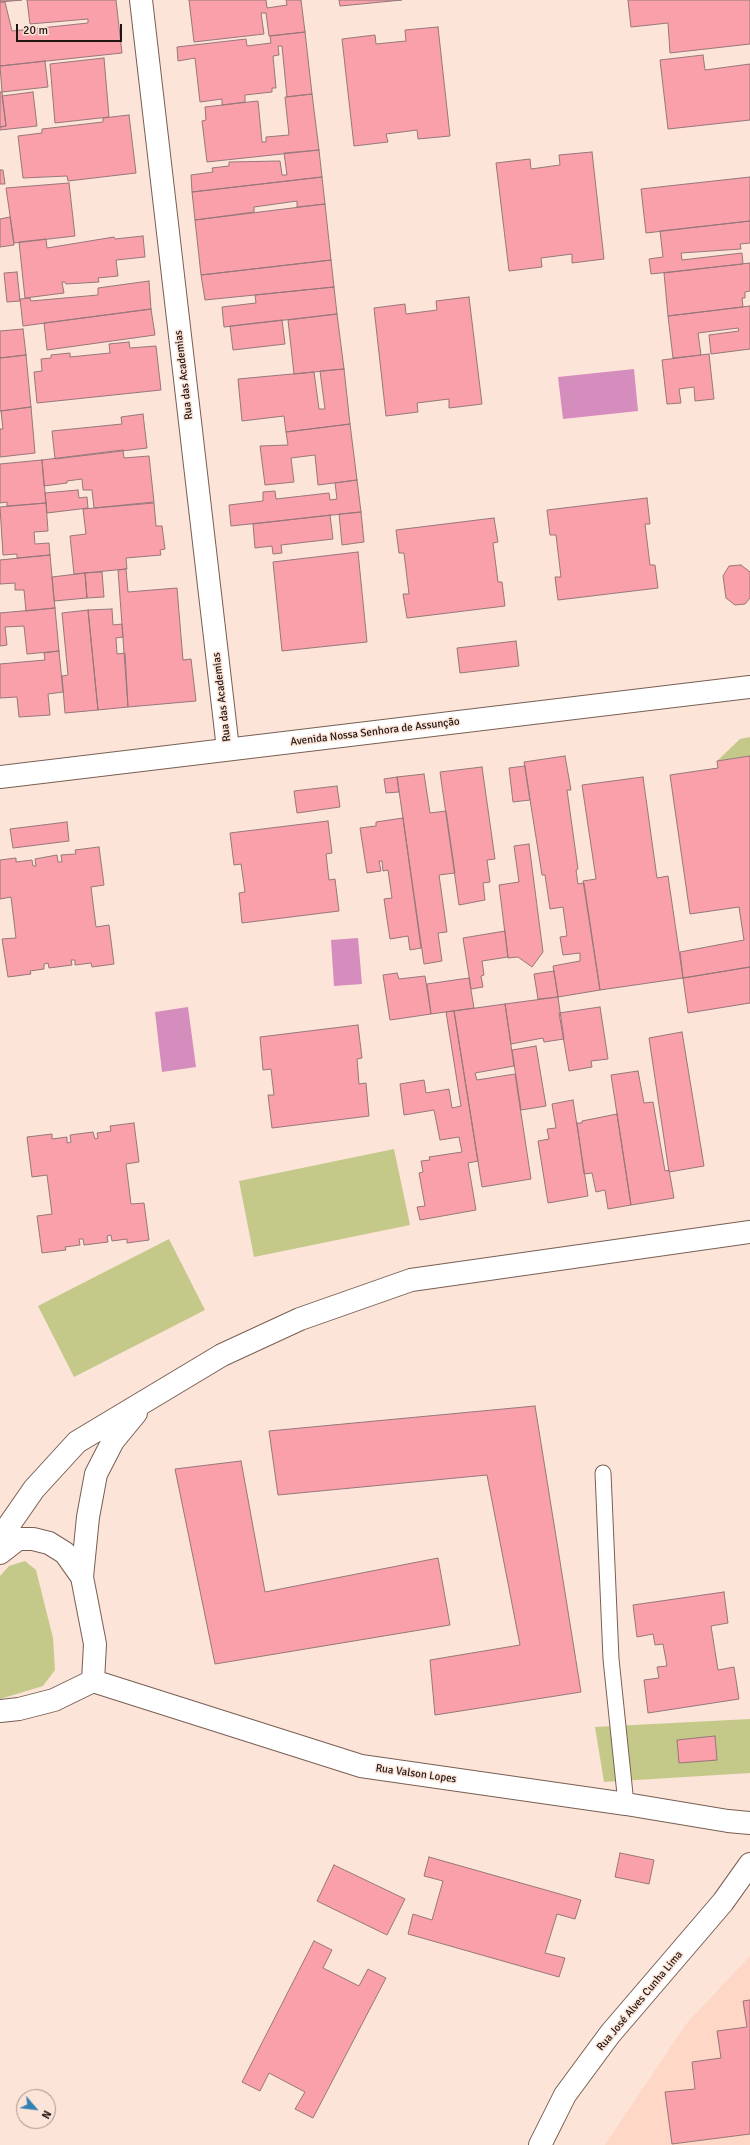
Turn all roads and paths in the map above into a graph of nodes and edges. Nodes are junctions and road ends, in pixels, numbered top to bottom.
1 (141, 0) edge
2 (750, 687) edge
3 (228, 749) junction
4 (0, 777) edge
5 (750, 1232) edge
6 (147, 1400) junction
7 (603, 1474) dead end
8 (0, 1538) edge
9 (0, 1553) edge
10 (82, 1577) junction
11 (93, 1681) junction
12 (0, 1711) edge
13 (626, 1804) junction
14 (750, 1822) edge
15 (750, 1864) edge
16 (540, 2145) edge

1 - 3 street, Rua das Academias
2 - 3 street, Avenida Nossa Senhora de Assunção
3 - 4 street, Avenida Nossa Senhora de Assunção
5 - 6 street
6 - 8 street
6 - 10 street
7 - 13 lane
9 - 10 street
10 - 11 street
11 - 12 street
11 - 13 street, Rua Valson Lopes
13 - 14 street, Rua Valson Lopes
15 - 16 street, Rua José Alves Cunha Lima

